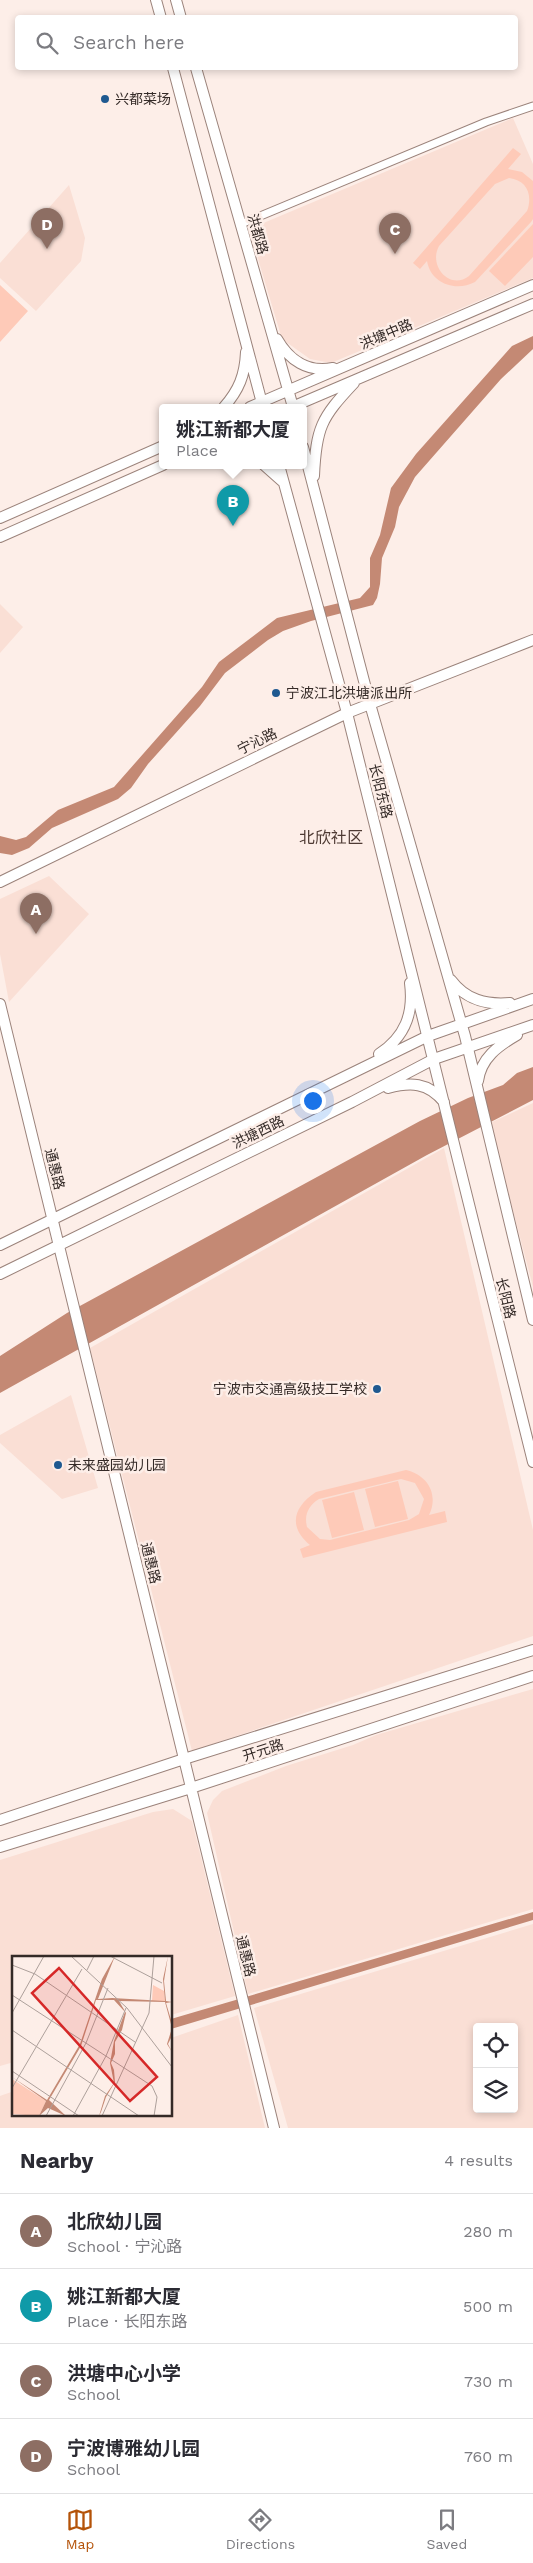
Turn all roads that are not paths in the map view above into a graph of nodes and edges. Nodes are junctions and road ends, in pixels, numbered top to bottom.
1 (156, 0) edge
2 (176, 0) edge
3 (159, 15) edge
4 (181, 15) edge
5 (174, 70) edge
6 (197, 70) edge
7 (533, 106) edge
8 (241, 224) junction
9 (533, 285) edge
10 (533, 304) edge
11 (271, 330) junction
12 (247, 345) junction
13 (351, 364) junction
14 (359, 379) junction
15 (288, 391) junction
16 (227, 404) edge
17 (263, 404) edge
18 (265, 404) edge
19 (292, 404) edge
20 (300, 404) edge
21 (159, 448) edge
22 (307, 463) edge
23 (159, 466) edge
24 (268, 469) edge
25 (280, 469) edge
26 (284, 484) junction
27 (313, 487) junction
28 (0, 518) edge
29 (0, 537) edge
30 (533, 640) edge
31 (370, 704) junction
32 (347, 713) junction
33 (0, 882) edge
34 (406, 945) junction
35 (448, 976) junction
36 (528, 1000) edge
37 (0, 1004) edge
38 (462, 1023) junction
39 (533, 1025) edge
40 (428, 1036) junction
41 (468, 1048) junction
42 (434, 1059) junction
43 (355, 1071) junction
44 (478, 1089) junction
45 (365, 1095) junction
46 (445, 1104) junction
47 (53, 1218) junction
48 (0, 1244) edge
49 (60, 1244) junction
50 (0, 1274) edge
51 (533, 1320) edge
52 (533, 1462) edge
53 (533, 1650) edge
54 (533, 1676) edge
55 (184, 1759) junction
56 (191, 1788) junction
57 (0, 1820) edge
58 (0, 1847) edge
59 (274, 2128) edge

1 - 3 main road
2 - 4 main road
5 - 12 main road
6 - 8 main road, 洪都路
7 - 8 street
8 - 11 main road, 洪都路
9 - 13 main road, 洪塘中路
10 - 14 main road
11 - 13 main road
11 - 15 main road, 洪都路
12 - 16 main road
12 - 17 main road
13 - 15 main road, 洪塘中路
14 - 20 main road
14 - 27 main road
15 - 18 main road, 洪塘中路
15 - 19 main road, 洪都路
21 - 28 main road
22 - 27 main road
23 - 29 main road
24 - 26 main road
25 - 26 main road
26 - 32 main road, 长阳东路
27 - 31 main road, 长阳东路
30 - 31 main road, 宁沁路
31 - 32 main road, 宁沁路
31 - 35 main road, 长阳东路
32 - 33 main road, 宁沁路
32 - 34 main road, 长阳东路
34 - 40 main road, 长阳东路
34 - 43 main road
35 - 36 main road
35 - 38 main road, 长阳东路
36 - 38 main road, 洪塘西路
37 - 47 main road, 通惠路
38 - 40 main road, 洪塘西路
38 - 41 main road, 长阳东路
39 - 41 main road, 洪塘西路
39 - 44 main road
40 - 42 main road, 长阳东路
40 - 43 main road, 洪塘西路
41 - 42 main road, 洪塘西路
41 - 44 main road, 长阳东路
42 - 45 main road, 洪塘西路
42 - 46 main road, 长阳东路
43 - 47 main road, 洪塘西路
44 - 51 main road, 长阳路
45 - 46 main road
45 - 49 main road, 洪塘西路
46 - 52 main road, 长阳路
47 - 48 main road, 洪塘西路
47 - 49 main road, 通惠路
49 - 50 main road, 洪塘西路
49 - 55 main road, 通惠路
53 - 55 main road, 开元路
54 - 56 main road, 开元路
55 - 56 main road, 通惠路
55 - 57 main road, 开元路
56 - 58 main road, 开元路
56 - 59 main road, 通惠路

